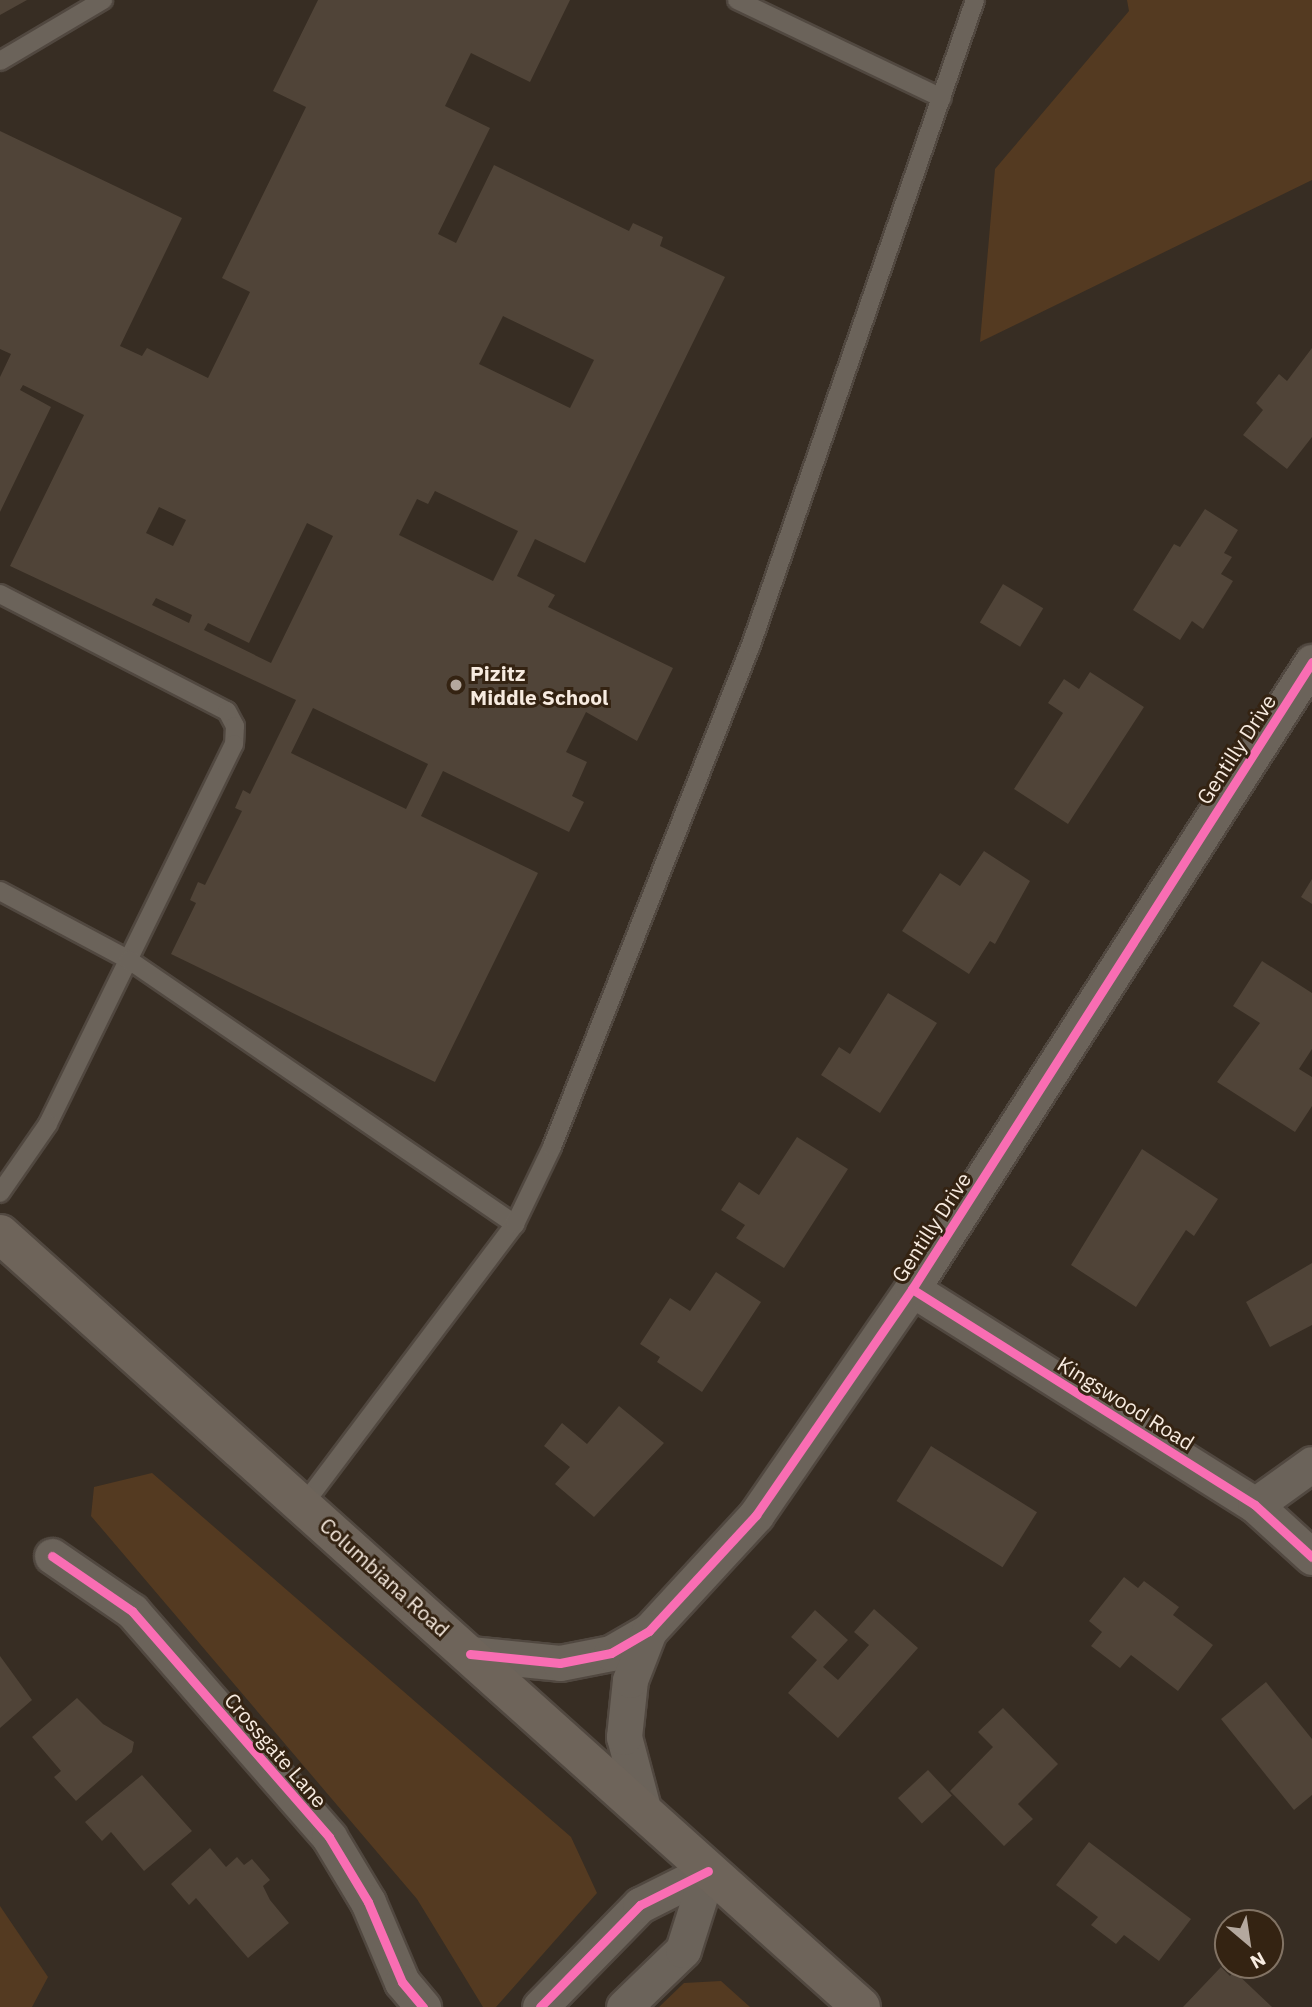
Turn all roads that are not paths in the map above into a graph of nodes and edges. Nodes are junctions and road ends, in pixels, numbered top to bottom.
1 (103, 0) edge
2 (737, 0) edge
3 (975, 0) edge
4 (0, 61) edge
5 (942, 98) junction
6 (0, 594) edge
7 (1312, 662) edge
8 (0, 891) edge
9 (129, 960) junction
10 (0, 1193) edge
11 (515, 1224) junction
12 (0, 1234) edge
13 (912, 1289) junction
14 (1312, 1464) edge
15 (304, 1504) junction
16 (1255, 1505) junction
17 (52, 1556) dead end
18 (1312, 1557) edge
19 (649, 1631) junction
20 (470, 1654) junction
21 (644, 1812) junction
22 (708, 1871) junction
23 (422, 2007) edge
24 (540, 2007) edge
25 (624, 2007) edge
26 (861, 2007) edge

1 - 4 lane
2 - 5 lane
3 - 5 lane
5 - 11 lane
6 - 9 lane
7 - 13 street, Gentilly Drive
8 - 9 lane
9 - 10 lane
9 - 11 lane
11 - 15 lane
12 - 15 main road, Columbiana Road
13 - 16 street, Kingswood Road
13 - 19 street, Gentilly Drive
14 - 16 street
15 - 20 main road, Columbiana Road
16 - 18 street, Kingswood Road
17 - 23 street, Crossgate Lane
19 - 20 street, Gentilly Drive
19 - 21 street, Gentilly Drive
20 - 21 main road, Columbiana Road
21 - 22 main road, Columbiana Road
22 - 24 street
22 - 25 street
22 - 26 main road, Columbiana Road

